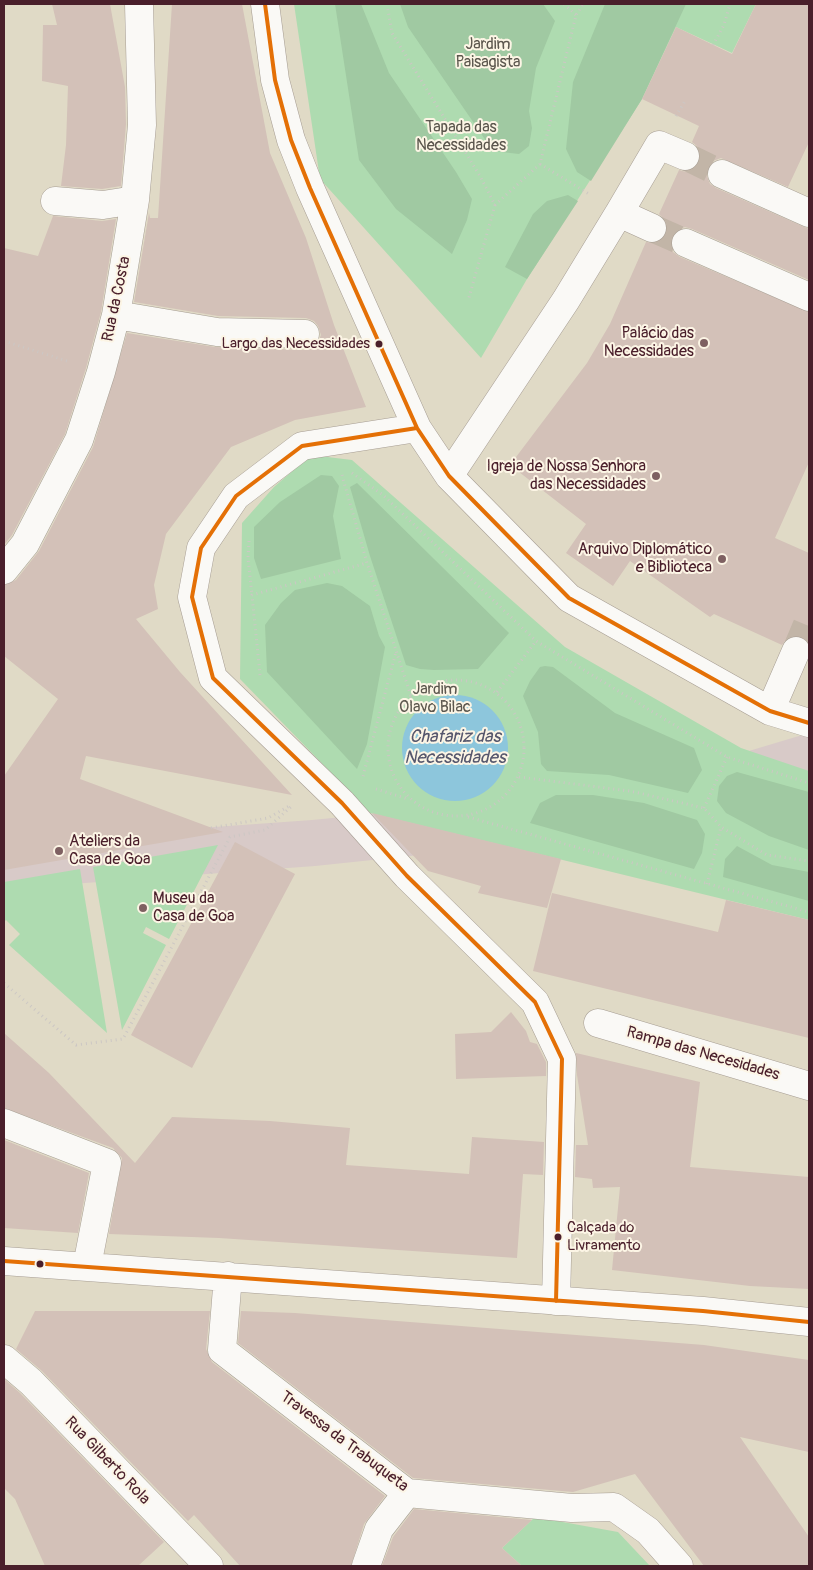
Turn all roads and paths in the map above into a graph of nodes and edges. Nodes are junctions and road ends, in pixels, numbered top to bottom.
1 (139, 4) edge
2 (265, 4) edge
3 (387, 4) edge
4 (564, 4) edge
5 (583, 4) edge
6 (730, 4) edge
7 (576, 15) junction
8 (713, 45) dead end
9 (685, 156) tunnel mouth
10 (540, 164) junction
11 (722, 174) tunnel mouth
12 (584, 191) dead end
13 (135, 200) junction
14 (54, 201) dead end
15 (495, 205) junction
16 (619, 213) junction
17 (809, 214) edge
18 (652, 228) tunnel mouth
19 (686, 243) tunnel mouth
20 (809, 297) edge
21 (468, 301) dead end
22 (116, 315) junction
23 (306, 334) dead end
24 (4, 341) edge
25 (101, 372) junction
26 (417, 428) junction
27 (347, 470) dead end
28 (341, 471) dead end
29 (449, 476) junction
30 (249, 534) dead end
31 (367, 563) junction
32 (4, 570) edge
33 (252, 595) junction
34 (536, 641) junction
35 (396, 651) junction
36 (796, 651) tunnel mouth
37 (261, 682) dead end
38 (496, 692) junction
39 (411, 696) junction
40 (770, 711) junction
41 (809, 722) edge
42 (726, 757) junction
43 (519, 777) junction
44 (809, 783) edge
45 (361, 784) dead end
46 (371, 787) dead end
47 (409, 799) junction
48 (704, 808) junction
49 (466, 816) junction
50 (721, 827) junction
51 (211, 828) dead end
52 (809, 862) edge
53 (707, 884) junction
54 (809, 912) edge
55 (4, 983) edge
56 (598, 1023) dead end
57 (809, 1086) edge
58 (4, 1123) edge
59 (4, 1261) edge
60 (87, 1266) junction
61 (228, 1276) junction
62 (556, 1301) junction
63 (809, 1322) edge
64 (4, 1359) edge
65 (407, 1493) junction
66 (209, 1566) edge
67 (366, 1566) edge
68 (679, 1566) edge

1 - 13 street, Rua da Costa
2 - 26 street
3 - 15 path
4 - 7 path
5 - 7 path
6 - 8 path
7 - 10 path
9 - 16 street
10 - 12 path
10 - 15 path
11 - 17 street
13 - 14 street
13 - 22 street, Rua da Costa
15 - 21 path
16 - 18 street
16 - 29 street
19 - 20 street
22 - 23 street
22 - 25 street, Rua da Costa
24 - 25 path
25 - 32 street, Rua da Costa
26 - 29 street
26 - 62 street
27 - 34 path
28 - 31 path
29 - 40 street
30 - 33 path
31 - 33 path
31 - 35 path
33 - 37 path
34 - 38 path
34 - 42 path
35 - 39 path
35 - 45 path
36 - 40 street
38 - 39 path
38 - 43 path
39 - 47 path
40 - 41 street
42 - 44 path
42 - 48 path
43 - 48 path
43 - 49 path
46 - 47 path
47 - 49 path
48 - 50 path
49 - 53 path
50 - 52 path
50 - 53 path
51 - 55 path
53 - 54 path
56 - 57 street, Rampa das Necesidades
58 - 60 street
59 - 60 street
60 - 61 street
61 - 62 street
61 - 65 street, Travessa da Trabuqueta
62 - 63 street
64 - 66 street, Rua Gilberto Rola
65 - 67 street
65 - 68 street, Travessa da Trabuqueta

